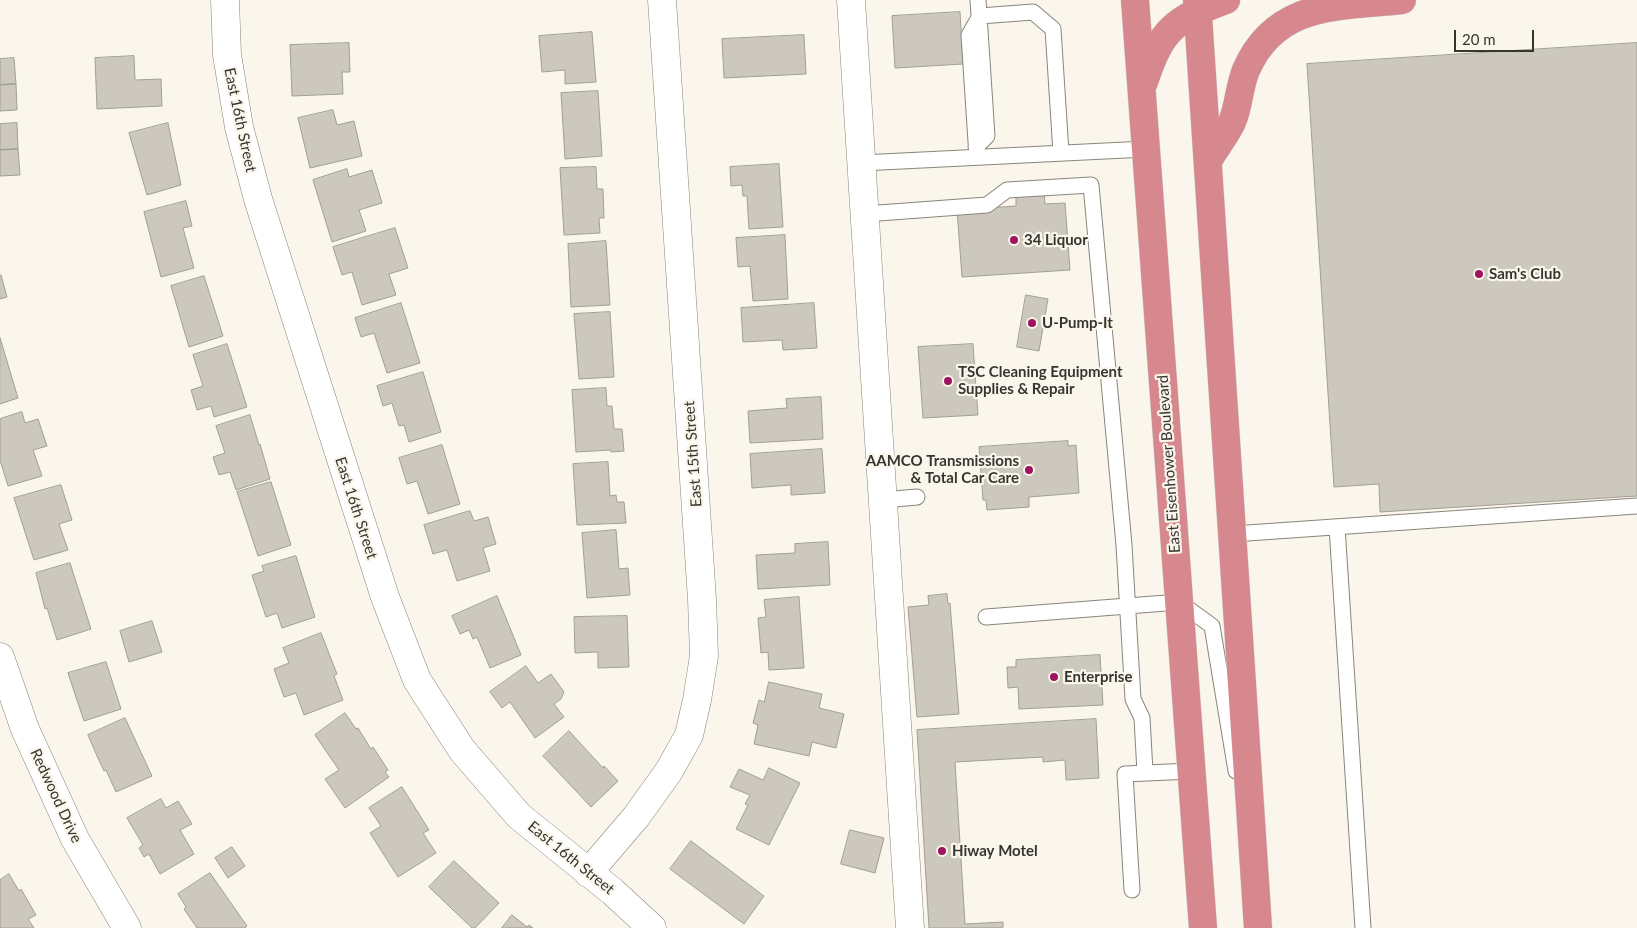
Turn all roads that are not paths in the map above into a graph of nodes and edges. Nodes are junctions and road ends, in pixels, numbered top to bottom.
1 (225, 0) edge
2 (662, 0) edge
3 (851, 0) edge
4 (978, 0) edge
5 (1135, 0) edge
6 (1226, 0) edge
7 (1402, 0) edge
8 (1197, 5) edge
9 (980, 16) junction
10 (1141, 89) junction
11 (1146, 149) junction
12 (976, 152) junction
13 (1061, 153) junction
14 (1208, 161) junction
15 (861, 163) junction
16 (865, 214) junction
17 (916, 497) dead end
18 (883, 500) junction
19 (1637, 506) edge
20 (1337, 527) junction
21 (1232, 534) junction
22 (1179, 602) junction
23 (1128, 606) junction
24 (986, 617) dead end
25 (0, 657) edge
26 (1191, 771) junction
27 (1145, 772) junction
28 (588, 873) junction
29 (1255, 886) junction
30 (1132, 890) dead end
31 (127, 928) edge
32 (652, 928) edge
33 (910, 928) edge
34 (1203, 928) edge
35 (1258, 928) edge
36 (1363, 928) edge

1 - 28 street, East 16th Street
2 - 28 street, East 15th Street
3 - 15 street
4 - 9 lane
5 - 10 highway, East Eisenhower Boulevard
6 - 8 highway
7 - 14 highway
8 - 10 highway
8 - 14 highway
9 - 12 lane
9 - 13 lane
10 - 11 highway, East Eisenhower Boulevard
11 - 13 lane
11 - 22 highway, East Eisenhower Boulevard
12 - 13 lane
12 - 15 lane
14 - 21 highway
15 - 16 street
16 - 18 street
16 - 23 lane
17 - 18 lane
18 - 33 street
19 - 20 lane
20 - 21 lane
20 - 36 lane
21 - 29 highway
22 - 23 lane
22 - 26 highway, East Eisenhower Boulevard
22 - 29 lane
23 - 24 lane
23 - 27 lane
25 - 31 street, Redwood Drive
26 - 27 lane
26 - 34 highway, East Eisenhower Boulevard
27 - 30 lane
28 - 32 street, East 16th Street
29 - 35 highway

